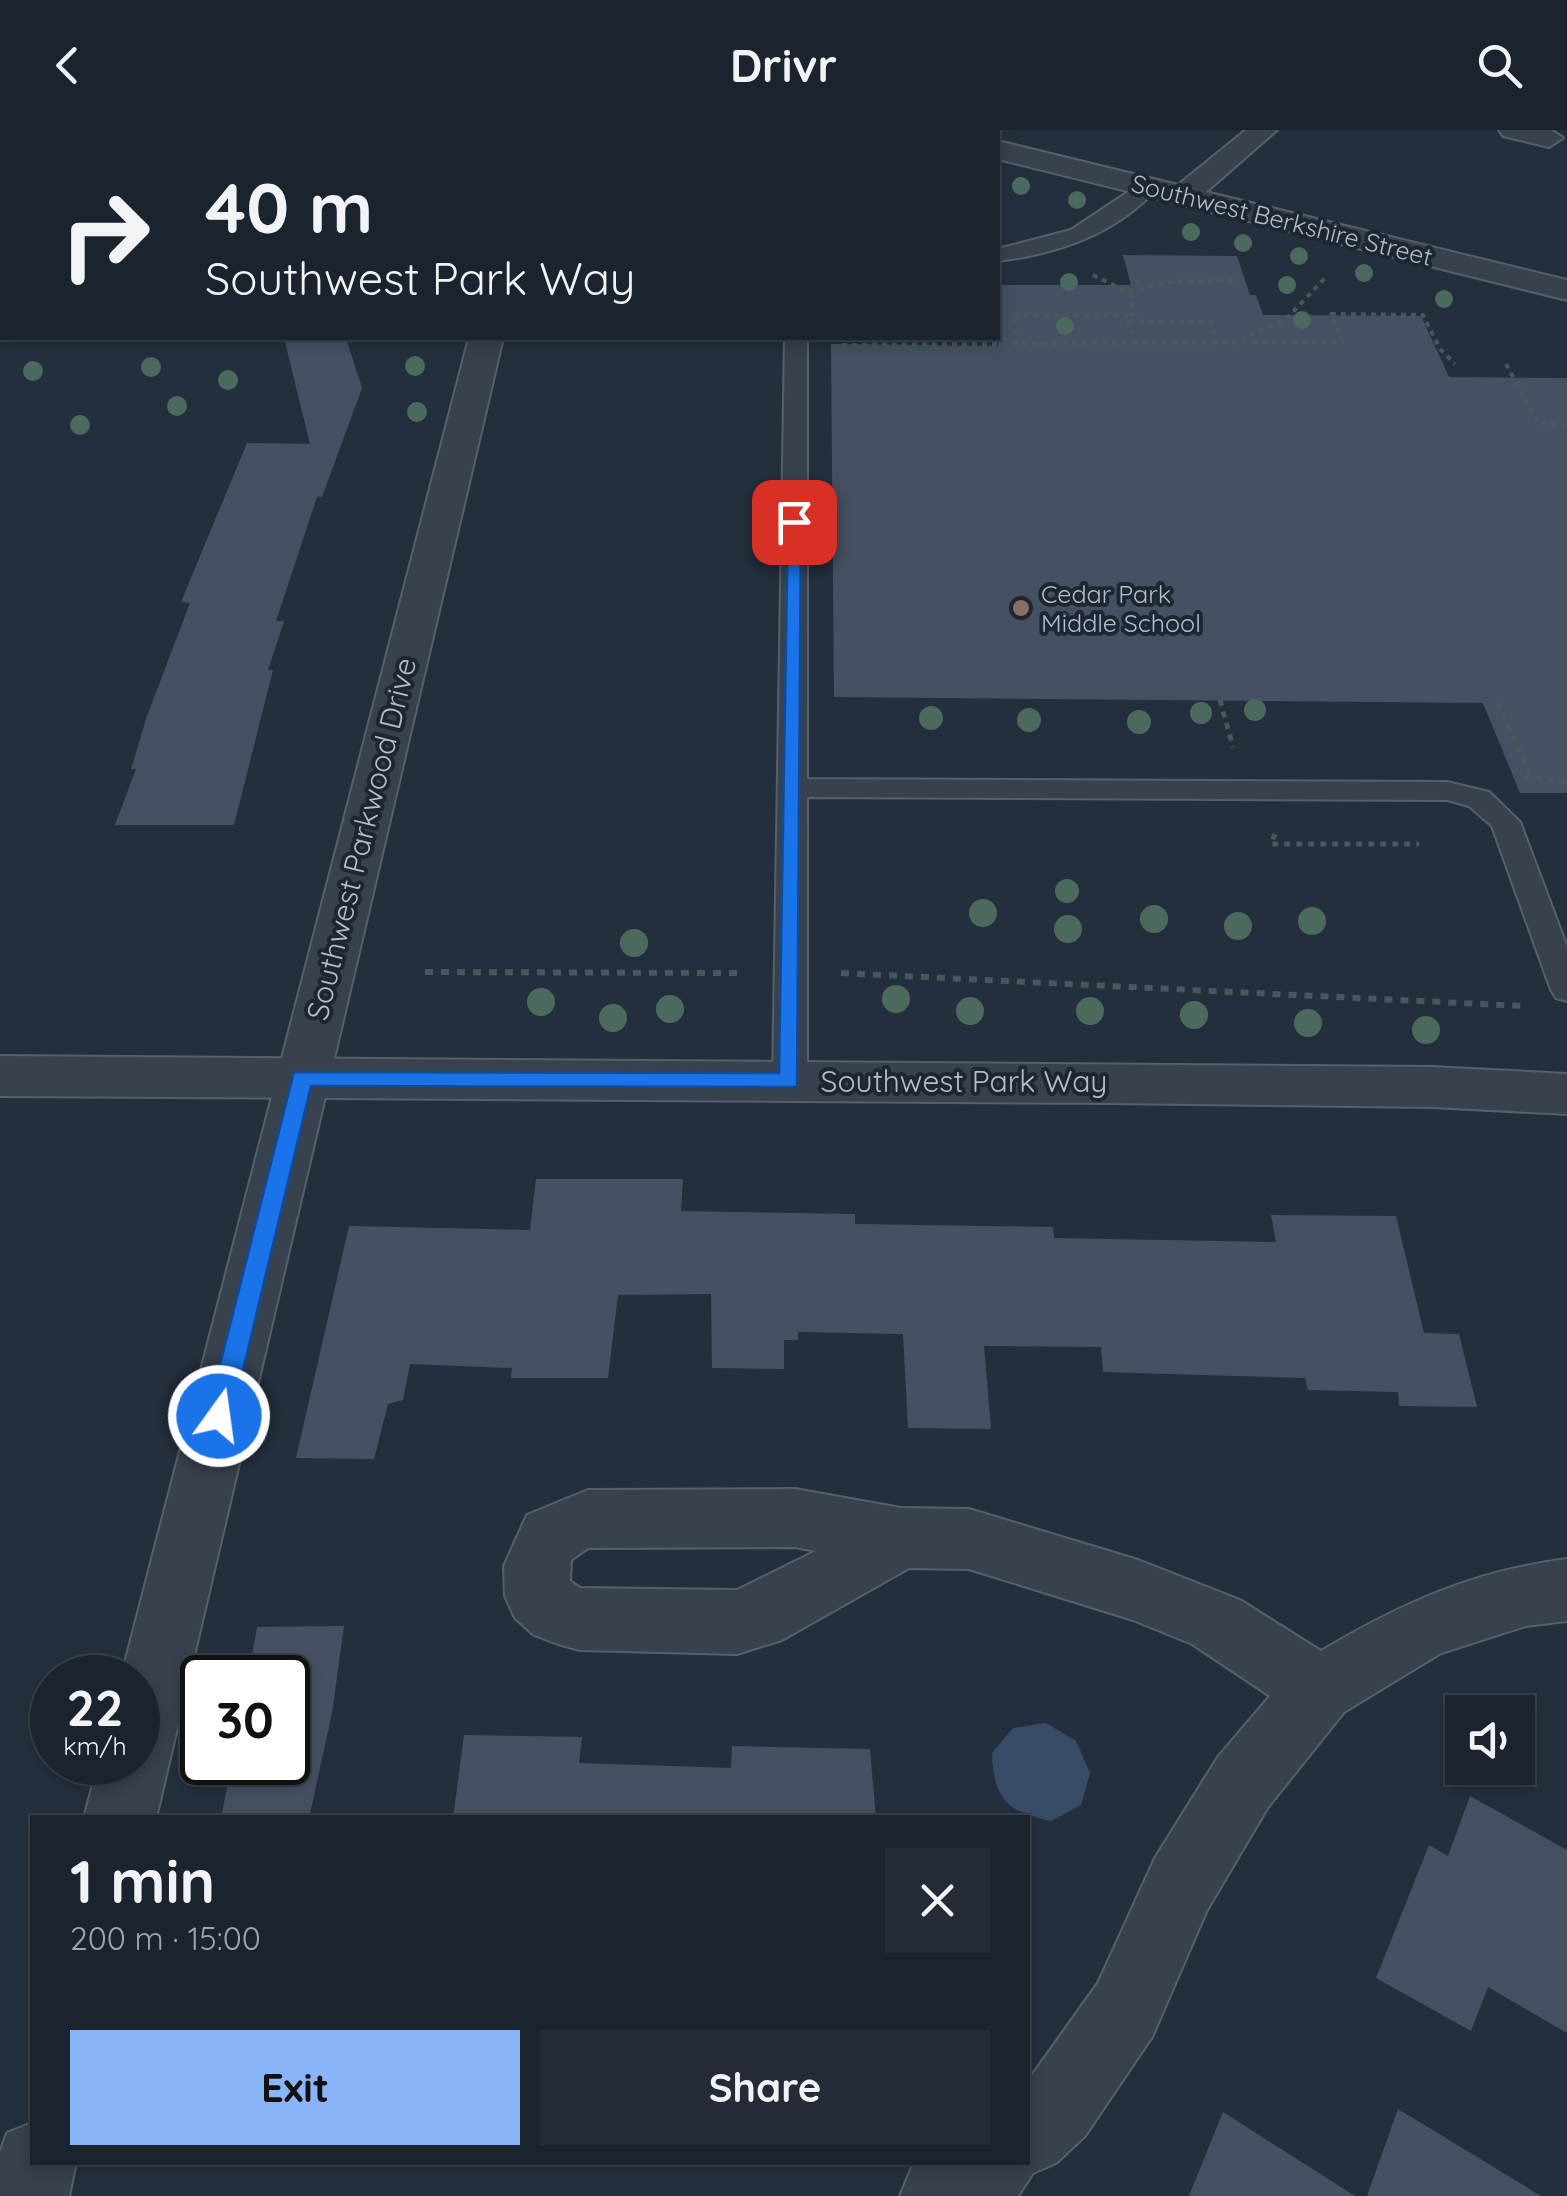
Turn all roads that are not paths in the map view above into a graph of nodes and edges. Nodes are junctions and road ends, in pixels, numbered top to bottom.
1 (1264, 130) edge
2 (1513, 130) edge
3 (1549, 138) dead end
4 (1000, 151) edge
5 (1147, 188) junction
6 (1183, 196) junction
7 (1000, 254) edge
8 (1567, 290) edge
9 (486, 340) edge
10 (796, 341) edge
11 (790, 788) junction
12 (1567, 990) edge
13 (0, 1076) edge
14 (302, 1078) junction
15 (790, 1081) junction
16 (1567, 1094) edge
17 (900, 1538) dead end
18 (1567, 1590) edge
19 (160, 1658) edge
20 (1320, 1689) junction
21 (128, 1785) edge
22 (121, 1815) edge
23 (1030, 2133) edge
24 (35, 2165) edge
25 (28, 2196) edge

1 - 6 street
2 - 3 street
4 - 5 street, Southwest Berkshire Street
5 - 6 street, Southwest Berkshire Street
5 - 7 lane
6 - 8 street, Southwest Berkshire Street
9 - 14 street, Southwest Parkwood Drive
10 - 11 lane
11 - 12 lane
11 - 15 lane
13 - 14 street, Southwest Park Way
14 - 15 street, Southwest Park Way
14 - 19 street, Southwest Parkwood Drive
15 - 16 street, Southwest Park Way
17 - 20 street
18 - 20 street
20 - 23 street
21 - 22 street
24 - 25 street

